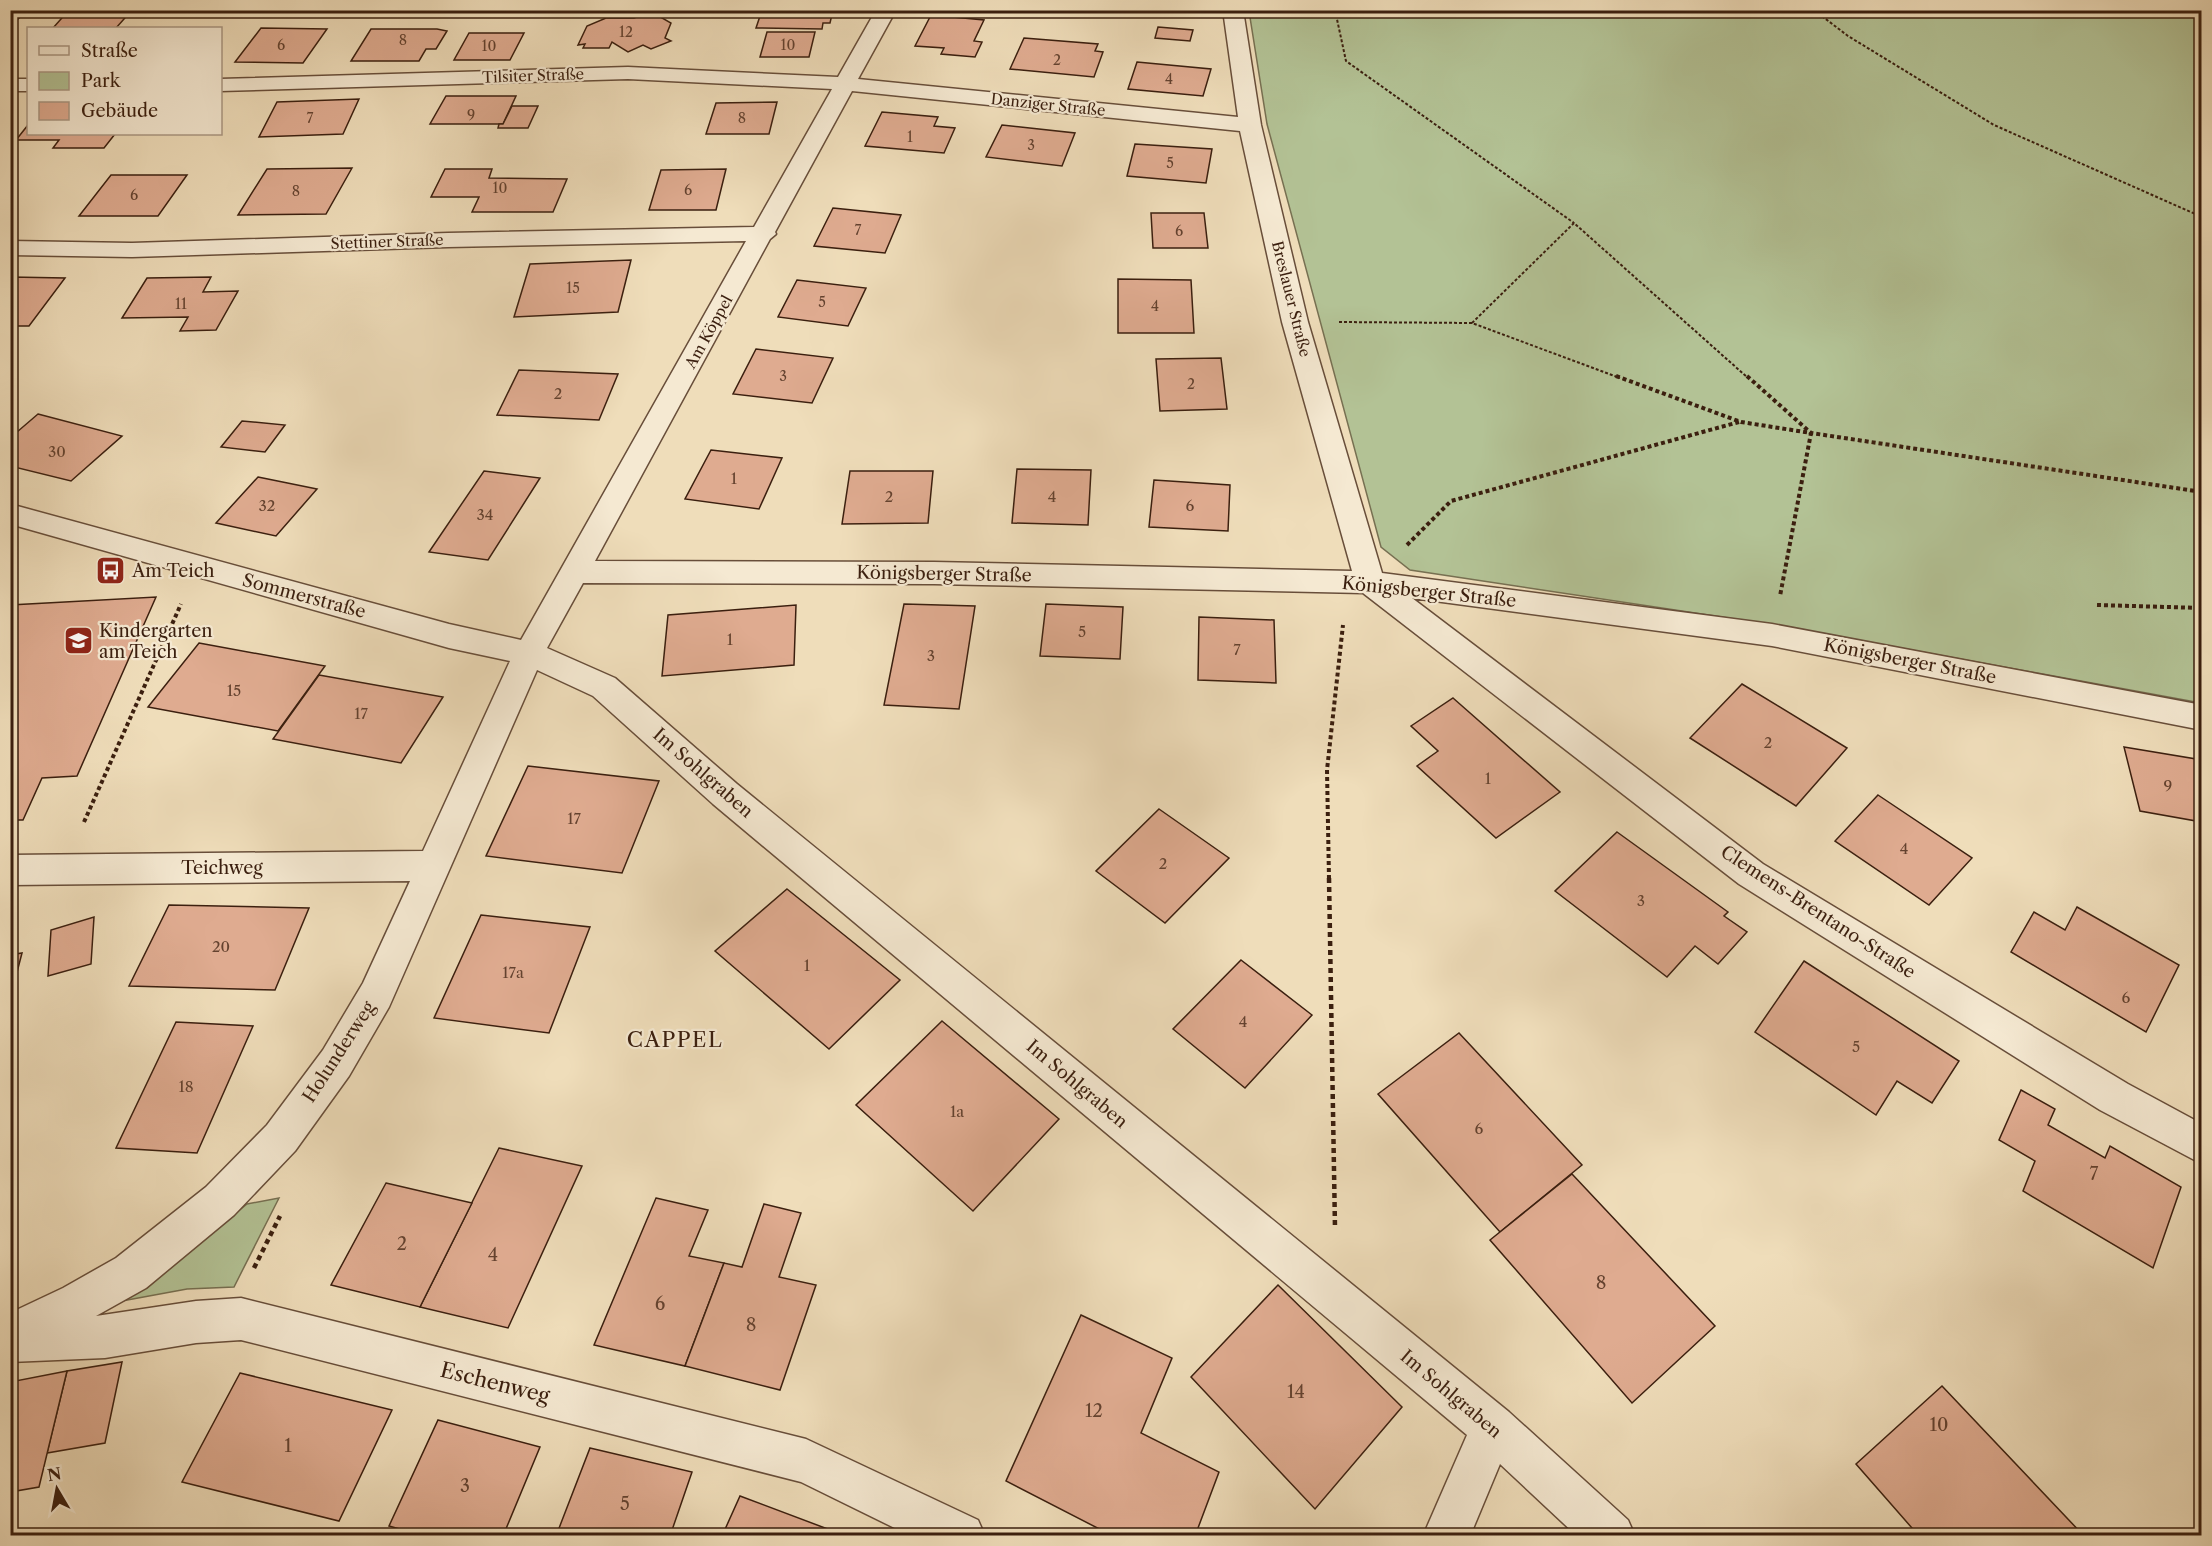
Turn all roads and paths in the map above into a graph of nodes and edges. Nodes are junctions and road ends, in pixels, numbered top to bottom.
1 (886, 10) edge
2 (1233, 10) edge
3 (1335, 10) edge
4 (1814, 10) edge
5 (10, 85) edge
6 (27, 85) edge
7 (222, 85) edge
8 (845, 85) junction
9 (1250, 125) junction
10 (2202, 217) edge
11 (1574, 223) junction
12 (764, 234) junction
13 (10, 248) edge
14 (1295, 322) junction
15 (1472, 323) junction
16 (1741, 422) junction
17 (1811, 433) junction
18 (2202, 492) edge
19 (10, 514) edge
20 (197, 568) junction
21 (574, 572) junction
22 (1359, 582) junction
23 (2097, 606) dead end
24 (2202, 608) edge
25 (1772, 634) junction
26 (529, 653) junction
27 (2202, 718) edge
28 (434, 866) junction
29 (63, 869) junction
30 (10, 870) edge
31 (2202, 1145) edge
32 (283, 1210) dead end
33 (1336, 1298) junction
34 (228, 1320) junction
35 (10, 1336) edge
36 (10, 1341) edge
37 (1493, 1428) junction
38 (962, 1536) edge
39 (1446, 1536) edge
40 (1612, 1536) edge

1 - 8 street, Am Köppel
2 - 9 street, Breslauer Straße
3 - 11 path
4 - 10 path
5 - 6 street
7 - 8 street, Tilsiter Straße
8 - 9 street, Danziger Straße
8 - 12 street, Am Köppel
9 - 14 street, Breslauer Straße
11 - 15 path
11 - 17 path
12 - 13 street, Stettiner Straße
12 - 21 street, Am Köppel
14 - 15 path
14 - 22 street, Breslauer Straße
15 - 16 path
16 - 17 path
16 - 22 path
17 - 18 path
17 - 25 path
19 - 20 street, Sommerstraße
20 - 26 street, Sommerstraße
20 - 29 path
21 - 22 street, Königsberger Straße
21 - 26 street, Am Köppel
22 - 25 street, Königsberger Straße
22 - 31 street, Clemens-Brentano-Straße
22 - 33 path
23 - 24 path
25 - 27 street, Königsberger Straße
26 - 28 street, Holunderweg
26 - 33 street, Im Sohlgraben
28 - 29 street, Teichweg
28 - 35 street, Holunderweg
29 - 30 street, Teichweg
32 - 34 path
33 - 37 street, Im Sohlgraben
34 - 36 street, Eschenweg
34 - 38 street, Eschenweg
37 - 39 street
37 - 40 street, Im Sohlgraben

